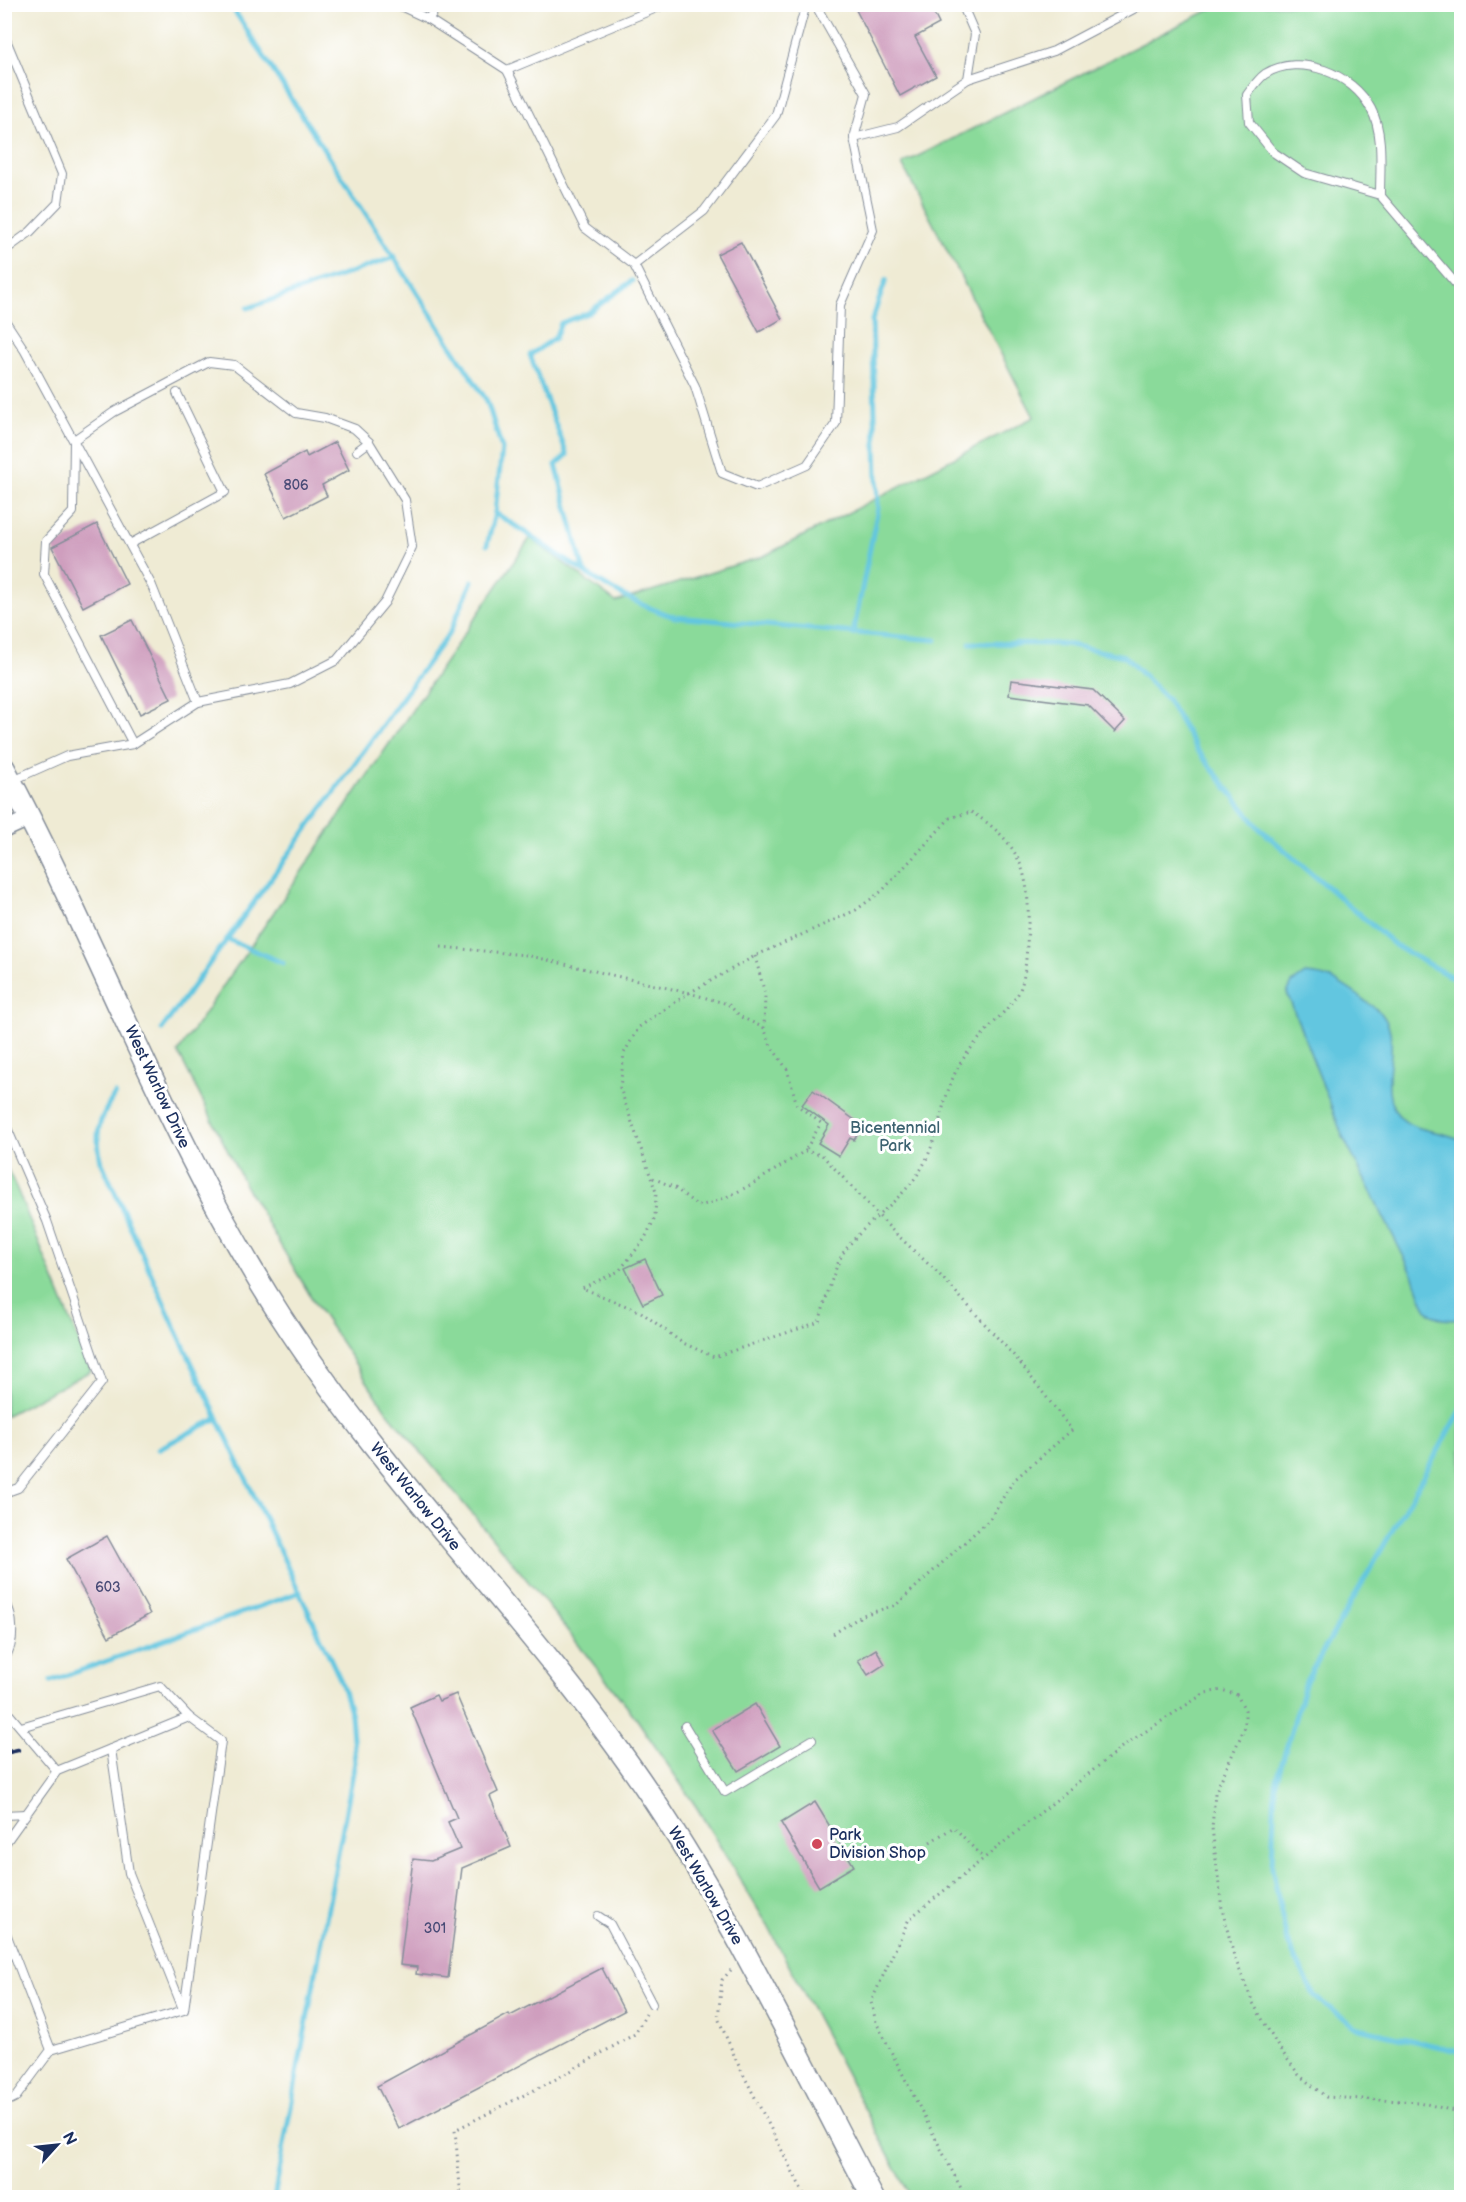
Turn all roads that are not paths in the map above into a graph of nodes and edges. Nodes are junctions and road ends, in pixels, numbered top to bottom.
1 (396, 4) edge
2 (440, 4) edge
3 (666, 4) edge
4 (806, 4) edge
5 (815, 4) edge
6 (962, 4) edge
7 (1143, 4) edge
8 (428, 19) junction
9 (4, 35) edge
10 (507, 70) junction
11 (968, 79) junction
12 (854, 138) junction
13 (1380, 195) junction
14 (4, 251) edge
15 (634, 264) junction
16 (1461, 291) edge
17 (4, 319) edge
18 (177, 393) dead end
19 (74, 440) junction
20 (369, 442) junction
21 (357, 451) dead end
22 (130, 544) junction
23 (198, 702) junction
24 (133, 744) junction
25 (8, 775) edge
26 (30, 818) junction
27 (4, 830) edge
28 (4, 1121) edge
29 (4, 1493) edge
30 (4, 1599) edge
31 (4, 1659) edge
32 (4, 1708) edge
33 (189, 1717) junction
34 (685, 1726) dead end
35 (21, 1727) junction
36 (812, 1740) dead end
37 (111, 1749) junction
38 (57, 1771) junction
39 (26, 1814) junction
40 (4, 1815) edge
41 (4, 1845) edge
42 (598, 1916) dead end
43 (4, 1928) edge
44 (651, 2004) road end
45 (184, 2010) junction
46 (51, 2050) junction
47 (4, 2103) edge
48 (873, 2198) edge

1 - 8 lane
2 - 8 lane
3 - 10 lane
4 - 15 lane
5 - 12 lane
6 - 11 lane
7 - 11 lane
8 - 10 lane
9 - 14 lane
10 - 15 lane
11 - 12 lane
12 - 15 lane
13 - 13 lane
13 - 16 lane
17 - 19 lane
18 - 22 lane
19 - 20 lane
19 - 22 lane
19 - 24 lane
20 - 21 lane
20 - 23 lane
22 - 23 lane
23 - 24 lane
24 - 25 lane
25 - 26 street, West Warlow Drive
26 - 27 street
26 - 48 street, West Warlow Drive
28 - 29 lane
30 - 31 lane
32 - 35 lane
33 - 35 lane
33 - 37 lane
33 - 45 lane
34 - 36 lane
35 - 38 lane
37 - 38 lane
37 - 45 lane
38 - 39 lane
39 - 40 lane
39 - 41 lane
42 - 44 lane
43 - 46 lane
45 - 46 lane
46 - 47 lane

